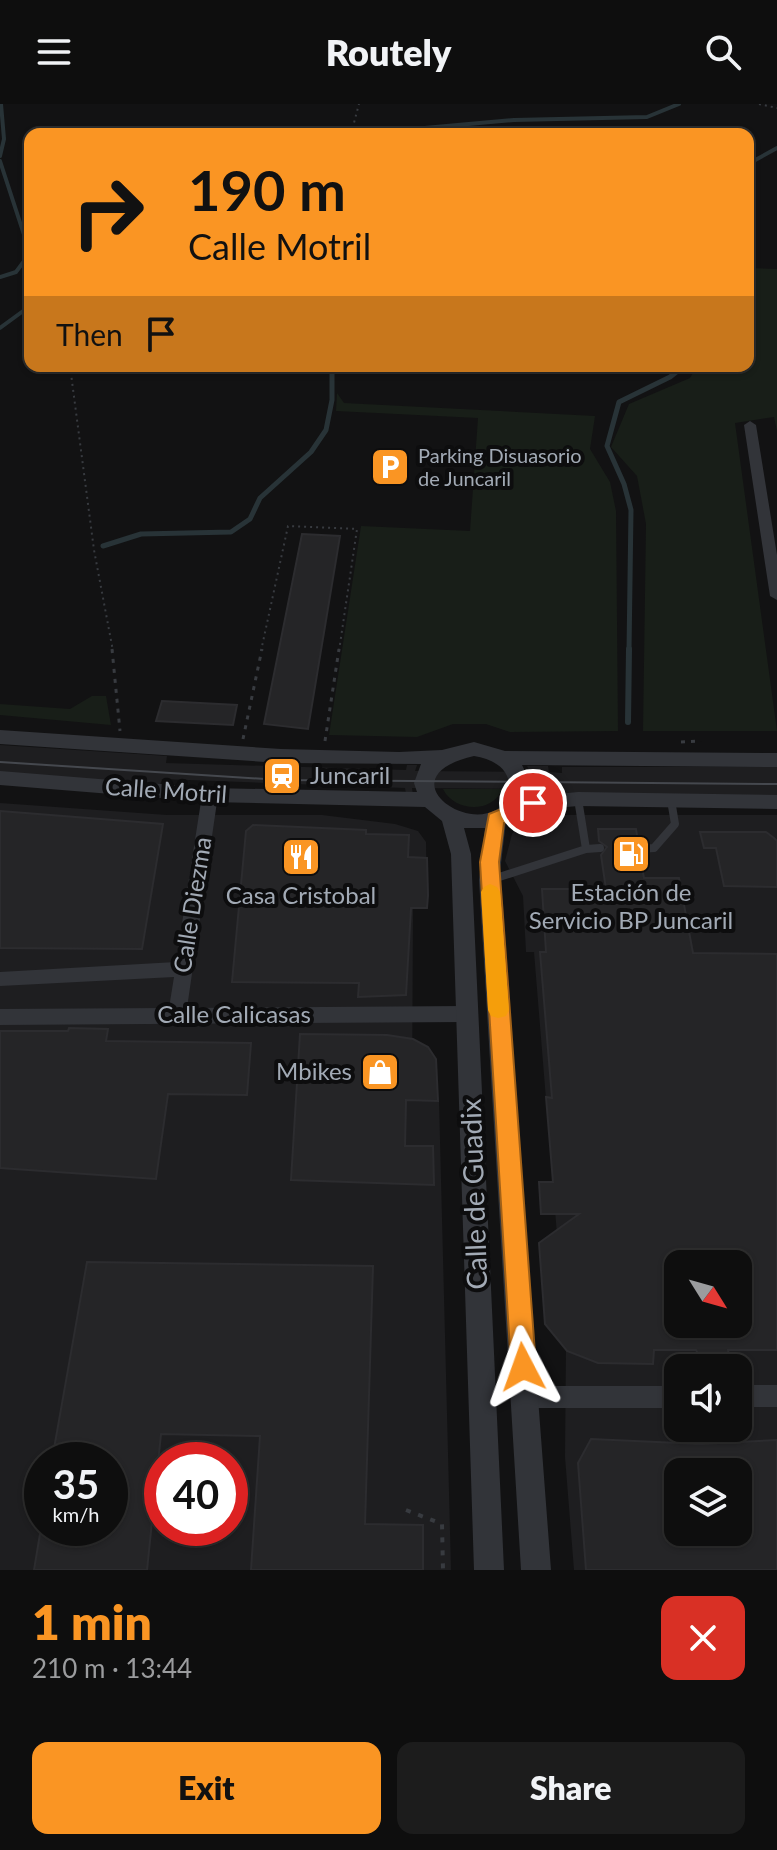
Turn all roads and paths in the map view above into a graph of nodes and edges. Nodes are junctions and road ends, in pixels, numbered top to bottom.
1 (359, 104) edge
2 (759, 104) edge
3 (777, 108) edge
4 (353, 128) edge
5 (71, 372) edge
6 (750, 425) dead end
7 (777, 596) edge
8 (0, 737) edge
9 (119, 746) junction
10 (242, 746) dead end
11 (323, 748) dead end
12 (441, 756) junction
13 (504, 758) junction
14 (777, 760) edge
15 (0, 778) edge
16 (210, 795) junction
17 (578, 799) junction
18 (427, 800) junction
19 (671, 800) junction
20 (777, 802) edge
21 (503, 814) junction
22 (451, 818) junction
23 (600, 848) dead end
24 (586, 849) junction
25 (639, 849) dead end
26 (489, 880) junction
27 (183, 969) junction
28 (0, 979) edge
29 (467, 1014) junction
30 (177, 1015) junction
31 (0, 1017) edge
32 (752, 1396) edge
33 (777, 1396) edge
34 (526, 1397) junction
35 (664, 1397) edge
36 (406, 1510) dead end
37 (443, 1570) edge
38 (489, 1570) edge
39 (536, 1570) edge

1 - 4 path
2 - 3 path
5 - 9 path, Calle Motril
6 - 7 street
8 - 9 street, Calle Motril
9 - 12 street, Calle Motril
10 - 11 path
12 - 13 street
12 - 18 street
13 - 14 street
13 - 21 street
15 - 16 street, Calle Motril
16 - 18 street, Calle Motril
16 - 27 street, Calle Diezma
17 - 19 street
17 - 21 street
17 - 24 lane
18 - 22 street
19 - 20 street
19 - 25 lane
21 - 22 street
21 - 26 street, Calle de Guadix
22 - 29 street, Calle de Guadix
23 - 24 lane
24 - 26 lane
26 - 34 street, Calle de Guadix
27 - 28 street, Calle Calicasas
27 - 30 street, Calle Diezma
29 - 30 street, Calle Calicasas
29 - 38 street, Calle de Guadix
30 - 31 street, Calle Calicasas
32 - 33 street
34 - 35 street
34 - 39 street, Calle de Guadix
36 - 37 path

